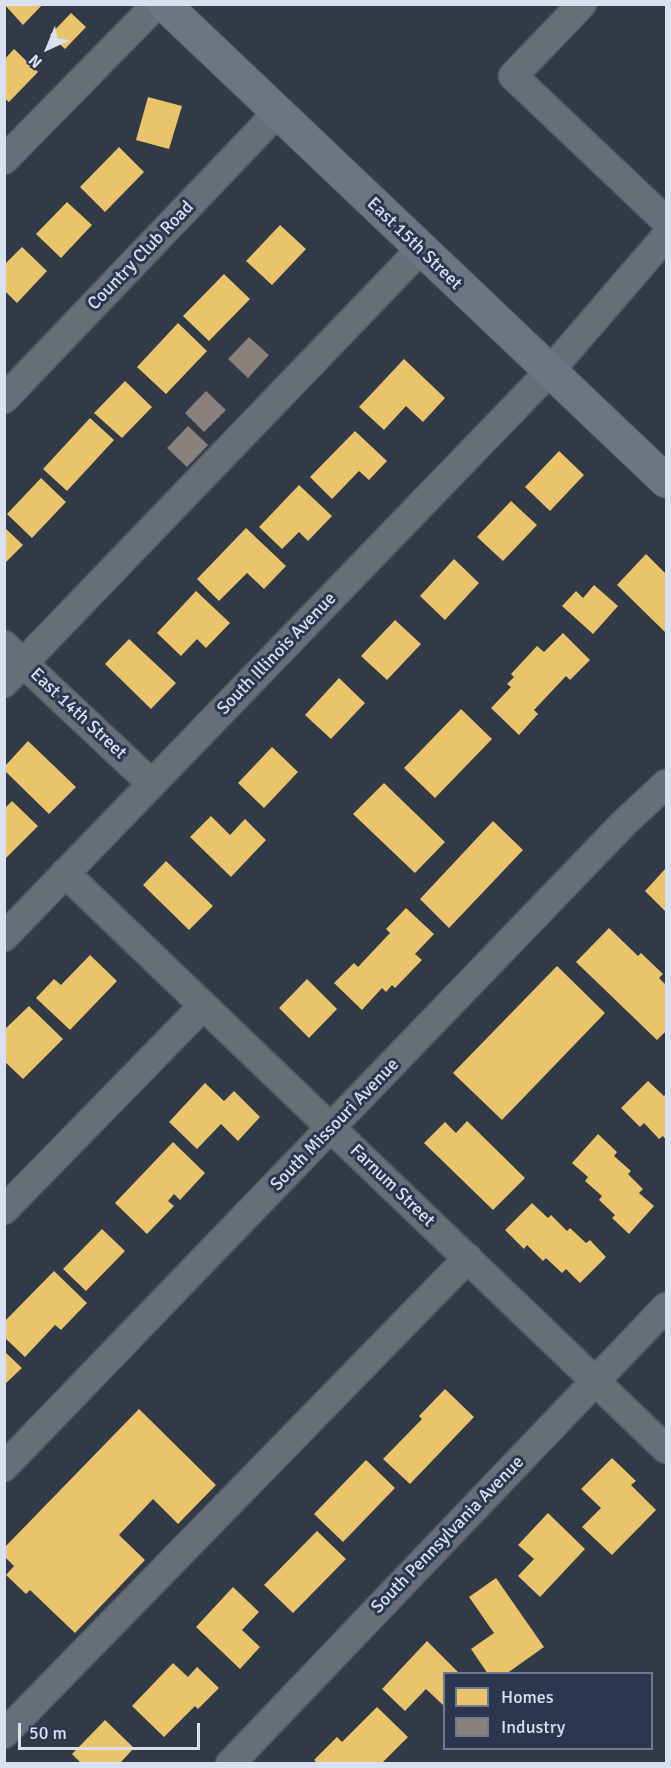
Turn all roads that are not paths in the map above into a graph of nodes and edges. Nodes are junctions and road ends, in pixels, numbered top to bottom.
1 (157, 4) edge
2 (164, 4) edge
3 (582, 4) edge
4 (278, 113) junction
5 (4, 160) edge
6 (666, 221) edge
7 (666, 236) edge
8 (420, 250) junction
9 (549, 371) junction
10 (4, 399) edge
11 (666, 481) edge
12 (11, 664) edge
13 (152, 784) junction
14 (666, 784) edge
15 (65, 873) junction
16 (4, 937) edge
17 (203, 1006) junction
18 (331, 1129) junction
19 (4, 1210) edge
20 (468, 1258) junction
21 (666, 1307) edge
22 (597, 1380) junction
23 (666, 1449) edge
24 (4, 1467) edge
25 (4, 1734) edge
26 (230, 1764) edge

1 - 5 street
2 - 4 main road, East 15th Street
3 - 6 street
4 - 8 main road, East 15th Street
4 - 10 street, Country Club Road
7 - 9 street, South Illinois Avenue
8 - 9 main road, East 15th Street
8 - 12 street
9 - 11 main road, East 15th Street
9 - 13 street, South Illinois Avenue
12 - 13 street, East 14th Street
13 - 15 street, South Illinois Avenue
14 - 18 street, South Missouri Avenue
15 - 16 street, South Illinois Avenue
15 - 17 street, Farnum Street
17 - 18 street, Farnum Street
17 - 19 street
18 - 20 street, Farnum Street
18 - 24 street, South Missouri Avenue
20 - 22 street, Farnum Street
20 - 25 street
21 - 22 street, South Pennsylvania Avenue
22 - 23 street, Farnum Street
22 - 26 street, South Pennsylvania Avenue

